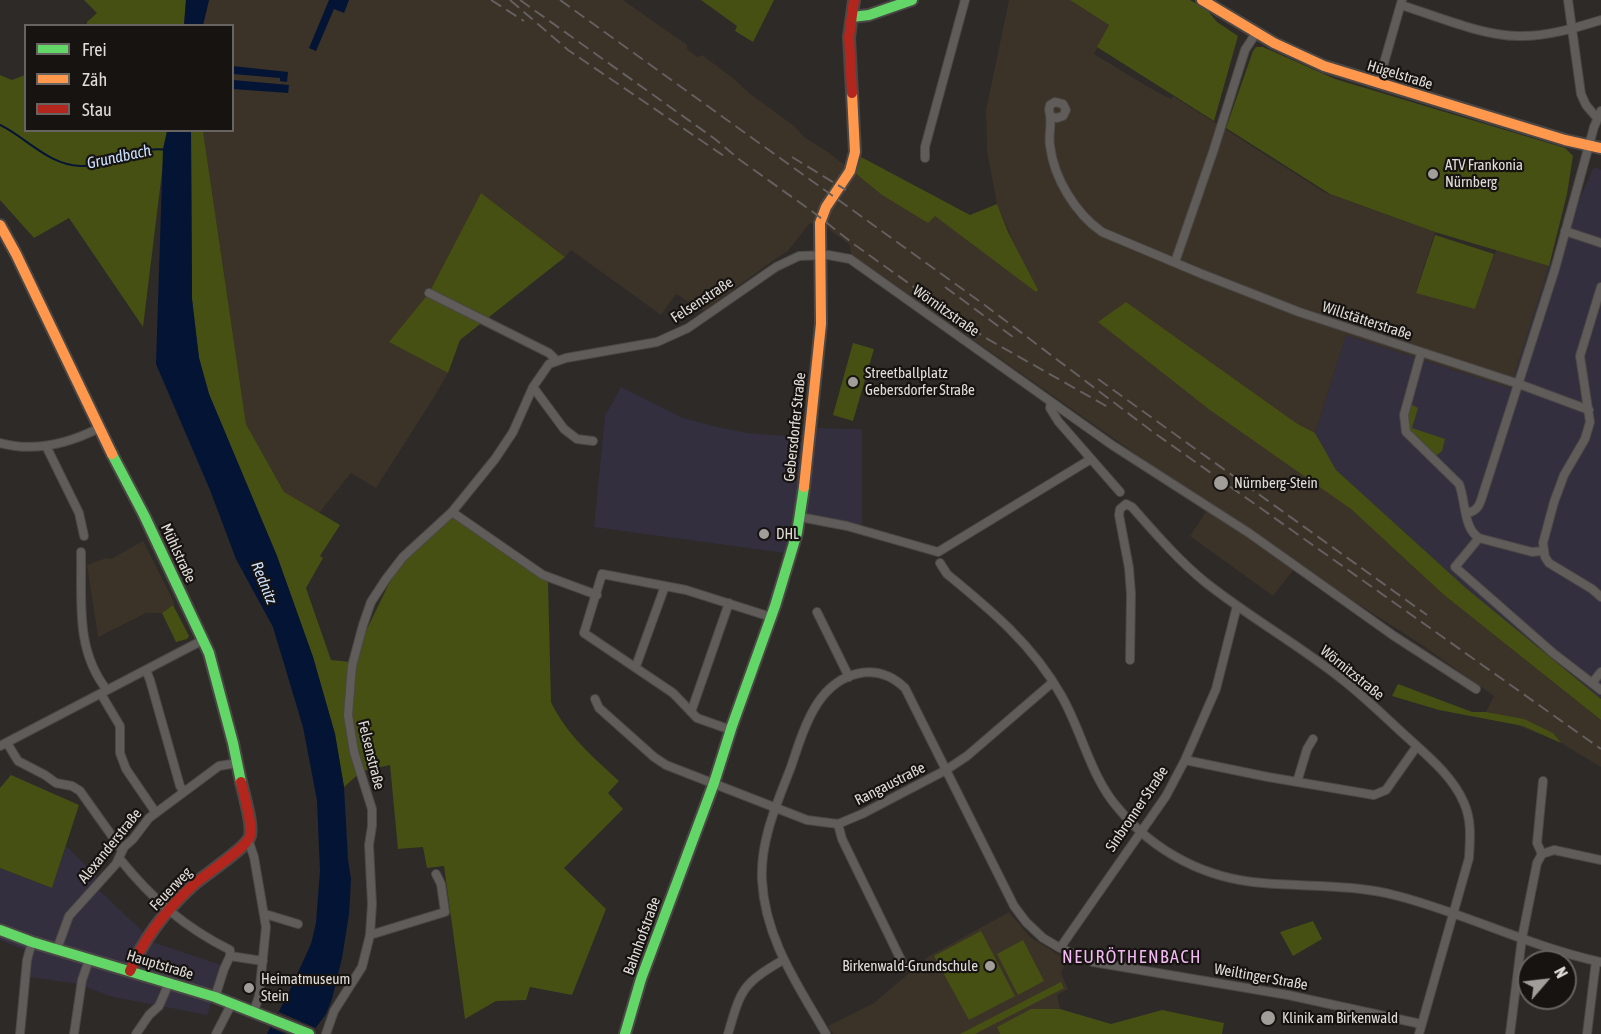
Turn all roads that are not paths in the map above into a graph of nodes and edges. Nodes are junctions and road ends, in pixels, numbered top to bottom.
1 (854, 0) edge
2 (912, 0) edge
3 (965, 0) edge
4 (1202, 0) edge
5 (1568, 0) edge
6 (1402, 3) edge
7 (852, 17) junction
8 (1601, 20) edge
9 (1572, 29) junction
10 (1256, 33) junction
11 (1378, 84) junction
12 (1599, 114) edge
13 (1052, 117) dead end
14 (1588, 146) junction
15 (1601, 148) edge
16 (924, 158) dead end
17 (0, 225) edge
18 (1565, 231) junction
19 (1601, 243) edge
20 (820, 255) junction
21 (1174, 262) junction
22 (1601, 288) edge
23 (429, 293) dead end
24 (1421, 353) junction
25 (557, 361) junction
26 (1519, 384) junction
27 (533, 387) junction
28 (1051, 402) junction
29 (1589, 410) junction
30 (99, 428) junction
31 (593, 441) dead end
32 (0, 443) edge
33 (46, 446) junction
34 (1090, 459) junction
35 (1120, 492) dead end
36 (452, 512) junction
37 (1467, 513) junction
38 (800, 517) junction
39 (84, 536) dead end
40 (1479, 538) junction
41 (1543, 551) junction
42 (81, 552) dead end
43 (940, 563) dead end
44 (665, 586) junction
45 (597, 595) junction
46 (1601, 597) edge
47 (729, 603) junction
48 (1237, 606) junction
49 (817, 612) dead end
50 (771, 617) junction
51 (203, 640) junction
52 (1130, 660) dead end
53 (636, 666) junction
54 (146, 670) junction
55 (1601, 672) edge
56 (849, 677) junction
57 (1053, 682) junction
58 (1592, 683) junction
59 (1476, 689) dead end
60 (1601, 690) edge
61 (104, 692) junction
62 (595, 699) dead end
63 (691, 712) junction
64 (730, 730) junction
65 (1313, 739) dead end
66 (4, 745) edge
67 (1417, 746) junction
68 (1185, 760) junction
69 (237, 763) junction
70 (946, 770) junction
71 (1543, 781) dead end
72 (1297, 782) junction
73 (714, 783) junction
74 (184, 792) junction
75 (776, 808) junction
76 (156, 813) junction
77 (838, 824) junction
78 (1140, 831) junction
79 (249, 842) junction
80 (689, 849) joint
81 (121, 854) junction
82 (1542, 854) junction
83 (1601, 860) edge
84 (436, 874) dead end
85 (169, 912) junction
86 (1454, 913) junction
87 (265, 914) junction
88 (298, 924) dead end
89 (0, 930) edge
90 (370, 935) junction
91 (1522, 938) junction
92 (32, 942) junction
93 (1060, 948) junction
94 (57, 949) junction
95 (230, 957) junction
96 (89, 960) junction
97 (783, 960) junction
98 (1598, 961) edge
99 (263, 962) junction
100 (902, 962) dead end
101 (130, 971) junction
102 (169, 983) junction
103 (215, 997) junction
104 (232, 1002) junction
105 (254, 1011) junction
106 (1421, 1024) junction
107 (142, 1030) edge
108 (20, 1034) edge
109 (74, 1034) edge
110 (136, 1034) edge
111 (216, 1034) edge
112 (309, 1034) edge
113 (326, 1034) edge
114 (625, 1034) edge
115 (728, 1034) edge
116 (826, 1034) edge
117 (1419, 1034) edge
118 (1510, 1034) edge
119 (1587, 1034) edge

1 - 7 main road, Gebersdorfer Straße
2 - 7 main road
3 - 16 street
4 - 10 main road, Hügelstraße
5 - 9 street
6 - 9 street
6 - 11 street
7 - 20 main road, Gebersdorfer Straße
8 - 9 street
9 - 12 street
10 - 11 main road, Hügelstraße
10 - 21 street
11 - 14 main road, Hügelstraße
12 - 14 street
13 - 21 street, Willstätterstraße
14 - 15 main road, Hügelstraße
14 - 18 street
17 - 30 main road, Mühlstraße
18 - 19 street
18 - 26 street
20 - 25 street, Felsenstraße
20 - 28 street, Wörnitzstraße
20 - 38 main road, Gebersdorfer Straße
21 - 24 street, Willstätterstraße
22 - 29 street
23 - 25 street
24 - 26 street, Willstätterstraße
24 - 37 street
25 - 27 street, Felsenstraße
26 - 29 street, Willstätterstraße
26 - 37 street
27 - 31 street
27 - 36 street, Felsenstraße
28 - 34 street, Wörnitzstraße
28 - 59 street, Wörnitzstraße
29 - 41 street
30 - 33 street
30 - 51 main road, Mühlstraße
32 - 33 street
33 - 39 street
34 - 35 street, Wörnitzstraße
34 - 38 street
36 - 45 street
36 - 90 street, Felsenstraße
37 - 40 street
38 - 50 main road, Gebersdorfer Straße
40 - 41 street
40 - 58 street
41 - 46 street
42 - 61 street
43 - 57 street
44 - 45 street
44 - 47 street
44 - 53 street
45 - 53 street
47 - 50 street
47 - 63 street
48 - 52 street, Wörnitzstraße
48 - 67 street, Wörnitzstraße
48 - 68 street, Sinbronner Straße
49 - 56 street
50 - 64 main road, Gebersdorfer Straße
51 - 54 street
51 - 69 main road, Mühlstraße
53 - 63 street
54 - 61 street
54 - 74 street
55 - 58 street
56 - 70 street, Weiltinger Straße
56 - 75 street
57 - 70 street, Rangaustraße
57 - 78 street
58 - 60 street
61 - 66 street
61 - 76 street
62 - 73 street
63 - 64 street
64 - 73 main road, Gebersdorfer Straße
65 - 72 street
66 - 81 street
67 - 72 street
67 - 86 street, Wörnitzstraße
68 - 72 street
68 - 78 street, Sinbronner Straße
69 - 74 street, Alexanderstraße
69 - 79 main road, Mühlstraße
70 - 77 street, Rangaustraße
70 - 93 street, Weiltinger Straße
71 - 82 street
73 - 75 street
73 - 80 main road, Gebersdorfer Straße
74 - 76 street, Alexanderstraße
75 - 77 street
75 - 97 street
76 - 81 street, Alexanderstraße
77 - 100 street
78 - 86 street
78 - 93 street, Sinbronner Straße
79 - 85 main road, Feuerweg
79 - 87 street, Mühlstraße
80 - 114 main road, Bahnhofstraße
81 - 85 street
81 - 94 street, Alexanderstraße
82 - 83 street
82 - 91 street
84 - 90 street
85 - 95 street
85 - 101 main road, Feuerweg
86 - 91 street
86 - 106 street, Wörnitzstraße
87 - 88 street
87 - 99 street, Mühlstraße
89 - 92 main road, Hauptstraße
90 - 113 street, Felsenstraße
91 - 98 street
91 - 118 street
92 - 94 main road, Hauptstraße
92 - 108 street
93 - 106 street, Weiltinger Straße
94 - 96 main road, Hauptstraße
95 - 99 street
95 - 103 street
96 - 101 main road, Hauptstraße
96 - 109 street
97 - 115 street
97 - 116 street
98 - 119 street
99 - 105 street, Mühlstraße
101 - 102 main road, Hauptstraße
102 - 103 main road, Hauptstraße
102 - 107 street
103 - 104 main road, Hauptstraße
104 - 105 main road, Hauptstraße
104 - 111 street
105 - 112 main road, Hauptstraße
106 - 117 street, Wörnitzstraße
107 - 110 street

